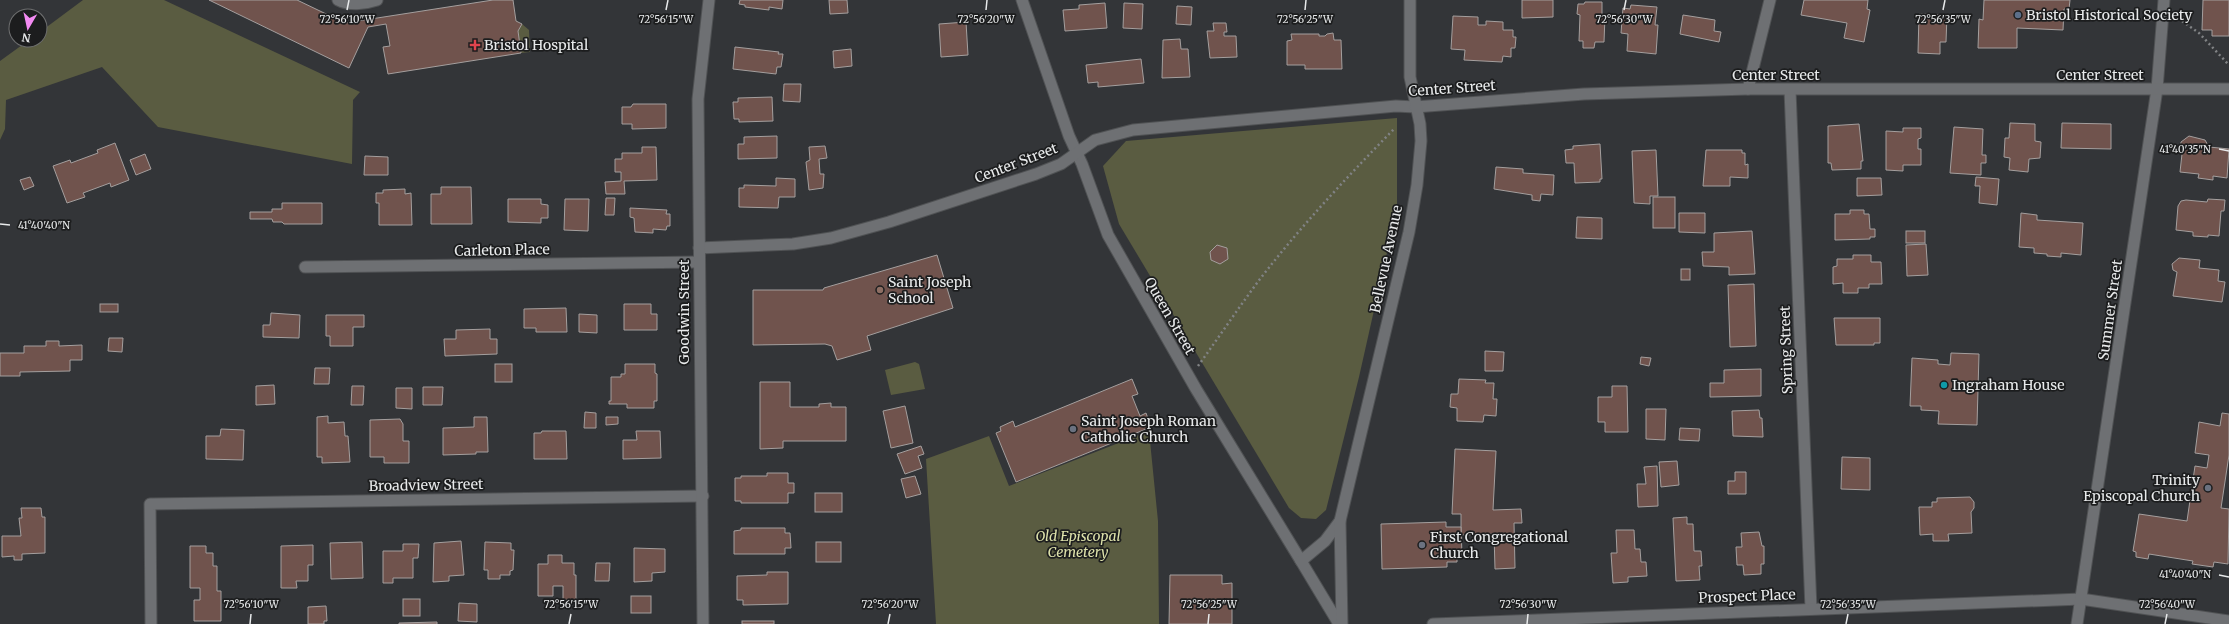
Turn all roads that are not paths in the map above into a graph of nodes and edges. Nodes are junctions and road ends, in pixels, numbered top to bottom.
1 (338, 0) edge
2 (377, 0) edge
3 (709, 0) edge
4 (1022, 0) edge
5 (1410, 0) edge
6 (1770, 0) edge
7 (2164, 0) edge
8 (1748, 89) junction
9 (2157, 89) junction
10 (2229, 89) edge
11 (1790, 90) junction
12 (1415, 107) junction
13 (1077, 153) junction
14 (699, 248) junction
15 (699, 262) junction
16 (305, 267) dead end
17 (703, 496) junction
18 (1340, 521) junction
19 (1301, 561) junction
20 (2081, 599) junction
21 (1811, 609) junction
22 (2229, 621) edge
23 (151, 624) edge
24 (703, 624) edge
25 (1340, 624) edge
26 (1433, 624) edge
27 (2077, 624) edge

1 - 2 street
3 - 14 street, Goodwin Street
4 - 13 street, Queen Street
5 - 12 street, Bellevue Avenue
6 - 8 street
7 - 9 street, Summer Street
8 - 11 street, Center Street
8 - 12 street, Center Street
9 - 10 street, Center Street
9 - 11 street, Center Street
9 - 20 street, Summer Street
11 - 21 street, Spring Street
12 - 13 street, Center Street
12 - 18 street, Bellevue Avenue
13 - 14 street, Center Street
13 - 19 street, Queen Street
14 - 15 street, Goodwin Street
15 - 16 street, Carleton Place
15 - 17 street, Goodwin Street
17 - 23 street, Broadview Street
17 - 24 street, Goodwin Street
18 - 19 street, Bellevue Avenue
18 - 25 street, Bellevue Avenue
19 - 25 street, Queen Street
20 - 21 street, Prospect Place
20 - 22 street, Prospect Place
20 - 27 street, Summer Street
21 - 26 street, Prospect Place

